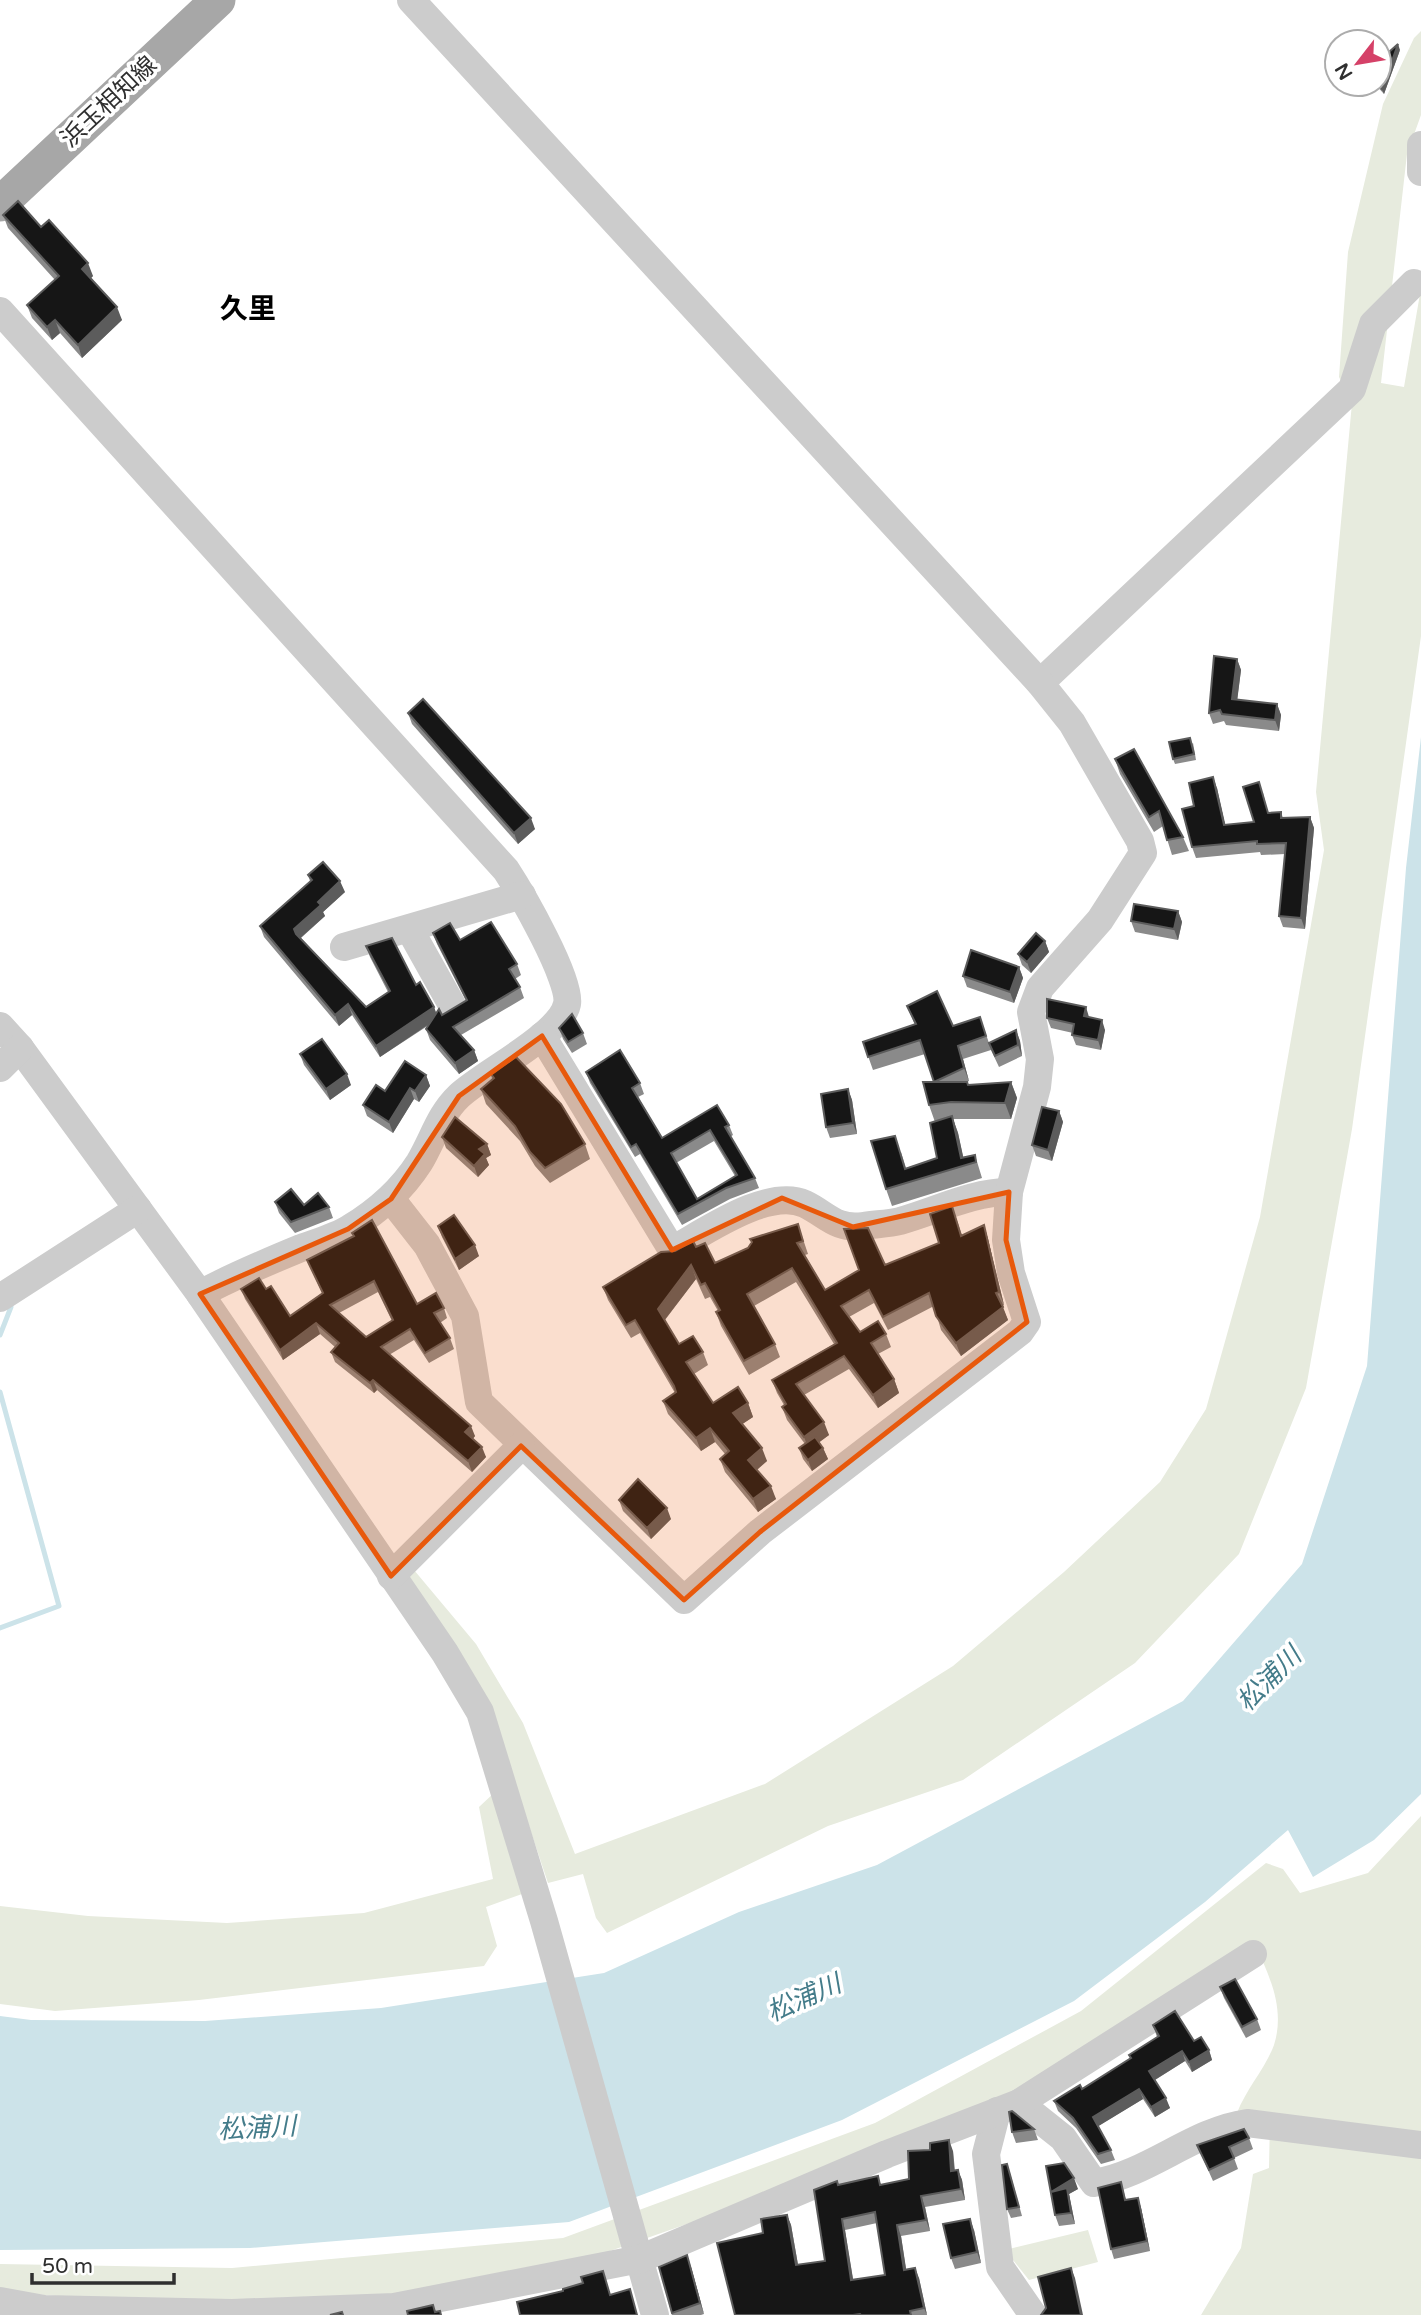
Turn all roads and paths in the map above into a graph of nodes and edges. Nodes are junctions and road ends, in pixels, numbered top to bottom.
1 (218, 0) edge
2 (411, 0) edge
3 (1421, 145) edge
4 (1421, 172) edge
5 (0, 204) edge
6 (1414, 284) dead end
7 (0, 311) edge
8 (1040, 683) junction
9 (522, 895) junction
10 (410, 930) junction
11 (344, 947) dead end
12 (452, 1005) edge
13 (0, 1026) edge
14 (542, 1036) junction
15 (20, 1048) junction
16 (0, 1068) edge
17 (1009, 1192) junction
18 (391, 1199) junction
19 (138, 1209) junction
20 (200, 1294) junction
21 (0, 1298) edge
22 (521, 1446) junction
23 (391, 1576) junction
24 (1253, 1954) dead end
25 (1008, 2107) junction
26 (1421, 2145) edge
27 (637, 2252) junction
28 (0, 2301) edge
29 (655, 2315) edge
30 (1033, 2315) edge

1 - 5 main road, 浜玉相知線
2 - 8 street
3 - 4 street
6 - 8 street
7 - 9 street
8 - 17 street
9 - 10 street
9 - 14 street
10 - 11 street
10 - 12 street
13 - 15 street
14 - 17 street
14 - 18 street
15 - 16 street
15 - 19 street
17 - 22 street
18 - 20 street
18 - 22 street
19 - 20 street
19 - 21 street
20 - 23 street
22 - 23 street
23 - 27 street
24 - 25 street
25 - 26 street
25 - 27 street
25 - 30 street
27 - 28 street
27 - 29 street

